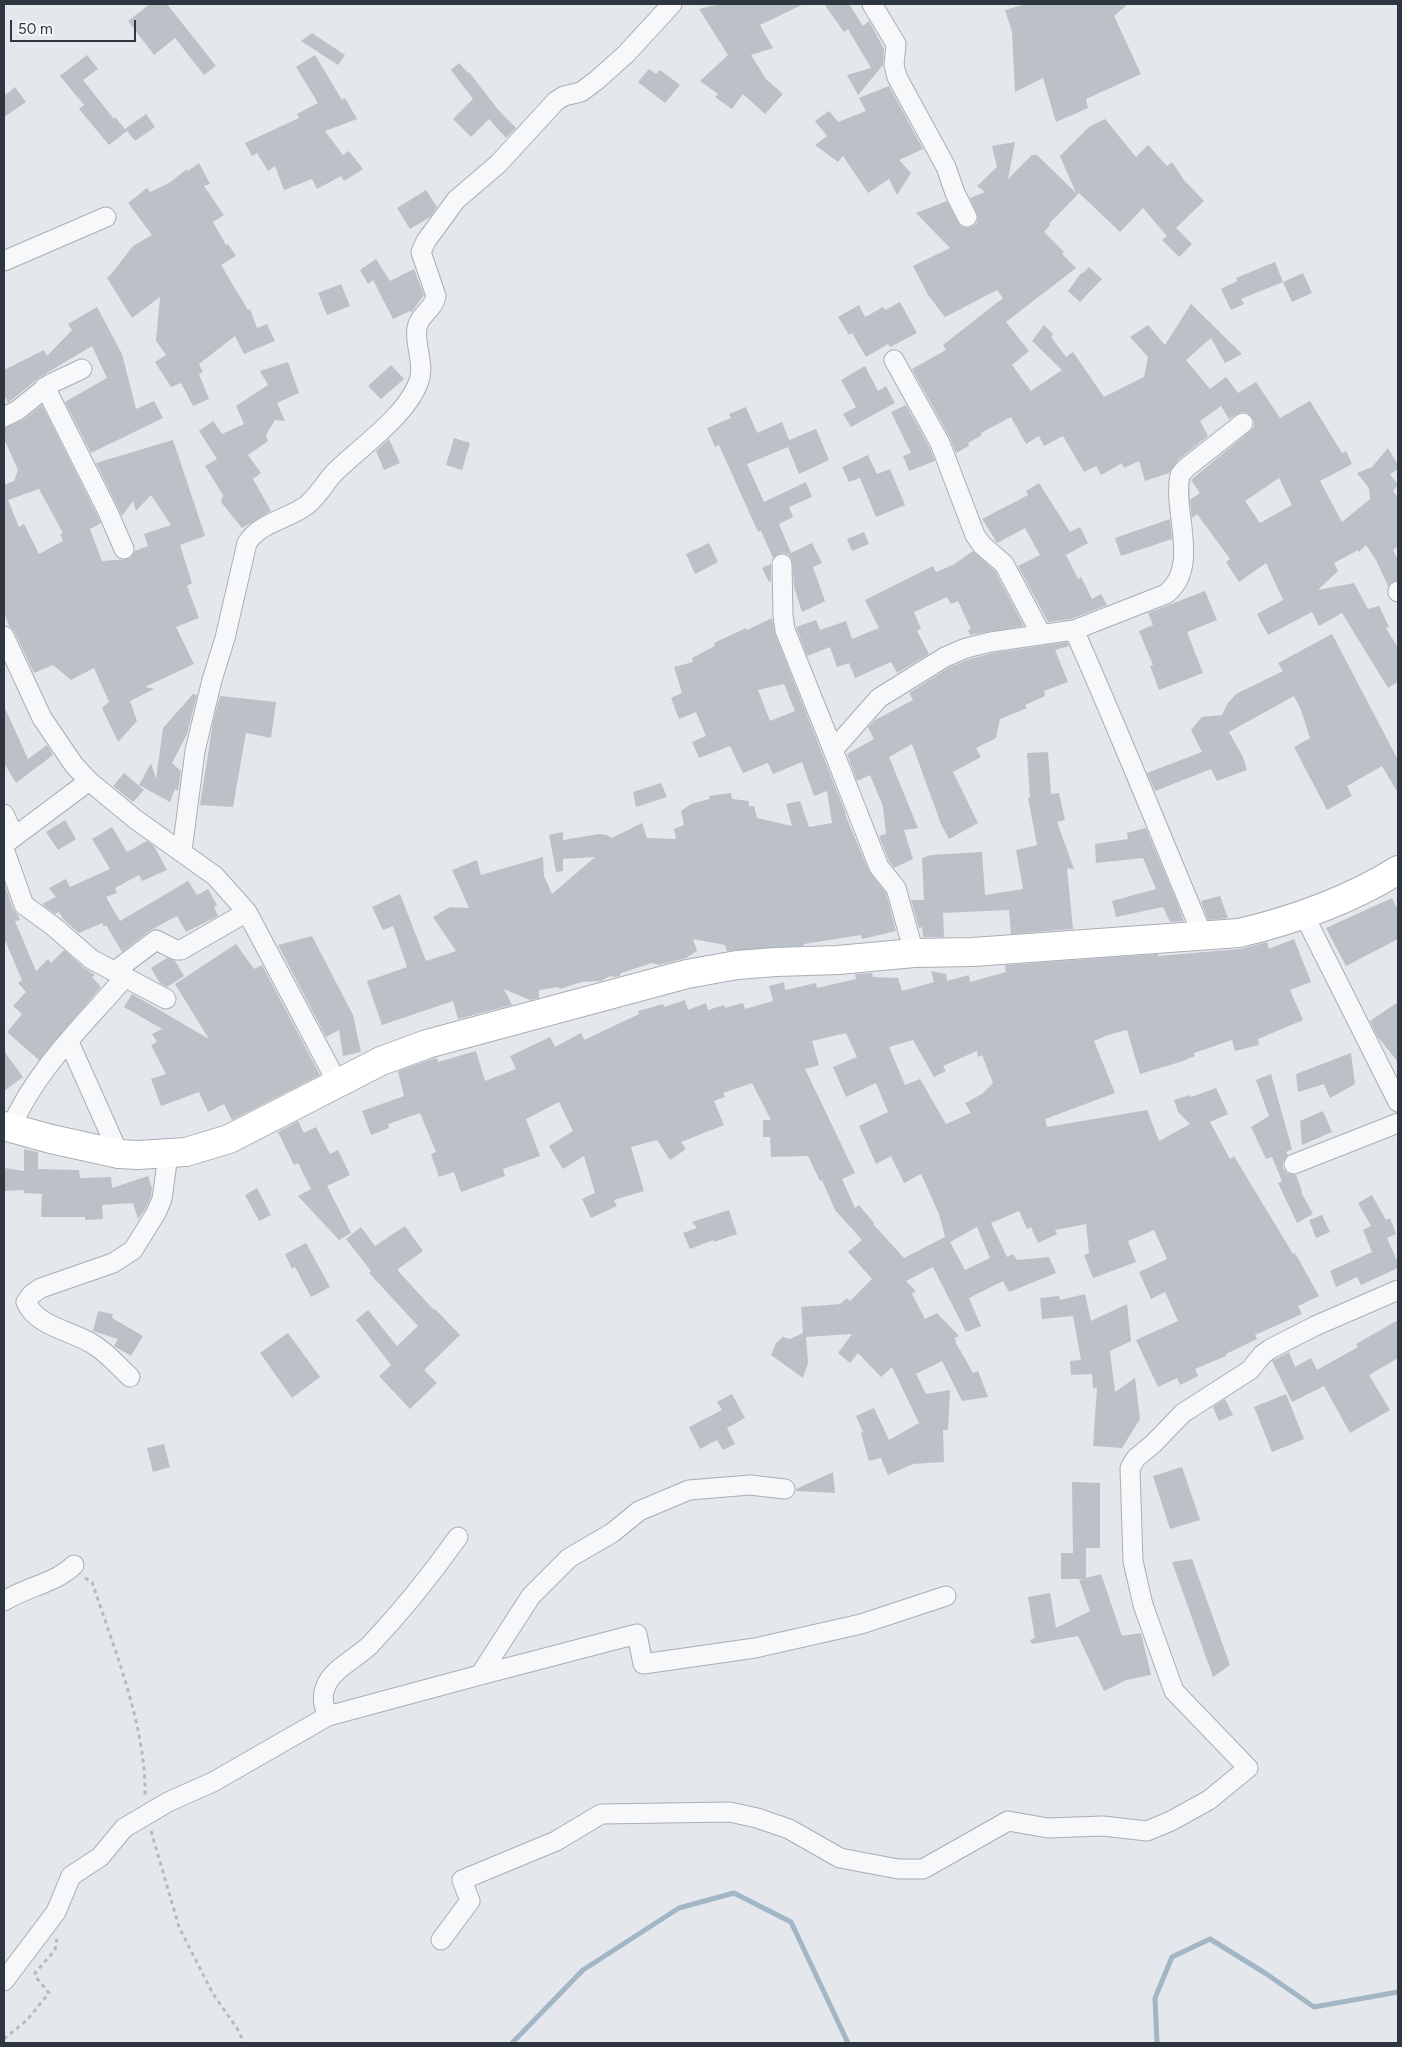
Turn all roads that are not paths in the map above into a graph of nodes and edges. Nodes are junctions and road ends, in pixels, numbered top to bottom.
1 (672, 4) edge
2 (872, 4) edge
3 (106, 216) dead end
4 (966, 216) dead end
5 (4, 261) edge
6 (894, 360) dead end
7 (82, 369) dead end
8 (45, 387) junction
9 (4, 417) edge
10 (1243, 423) dead end
11 (124, 550) dead end
12 (782, 564) dead end
13 (1074, 630) junction
14 (1041, 634) junction
15 (4, 636) edge
16 (833, 750) junction
17 (89, 782) junction
18 (4, 814) edge
19 (14, 836) junction
20 (182, 851) junction
21 (1398, 870) edge
22 (247, 912) junction
23 (1304, 914) junction
24 (1203, 936) junction
25 (914, 953) junction
26 (120, 974) junction
27 (166, 998) dead end
28 (69, 1042) junction
29 (337, 1082) junction
30 (1398, 1102) edge
31 (1398, 1123) edge
32 (8, 1127) edge
33 (119, 1154) junction
34 (168, 1155) junction
35 (1294, 1164) dead end
36 (1398, 1290) edge
37 (130, 1377) dead end
38 (785, 1489) dead end
39 (458, 1537) dead end
40 (74, 1564) dead end
41 (946, 1596) dead end
42 (4, 1601) edge
43 (480, 1675) junction
44 (328, 1716) junction
45 (441, 1940) dead end
46 (4, 1981) edge

1 - 20 street
2 - 4 street
3 - 5 street
6 - 14 street
7 - 8 street
8 - 9 street
8 - 11 street
10 - 13 street
12 - 16 street
13 - 14 street
13 - 24 street
14 - 16 street
15 - 17 street
16 - 25 street
17 - 19 street
17 - 20 street
18 - 19 street
19 - 26 street
20 - 22 street
21 - 23 main road
22 - 26 street
22 - 29 street
23 - 24 main road
23 - 30 street
24 - 25 main road
25 - 29 main road
26 - 27 street
26 - 28 street
28 - 32 street
28 - 33 street
29 - 34 main road
31 - 35 street
32 - 33 main road
33 - 34 main road
34 - 37 street
36 - 45 street
38 - 43 street
39 - 44 street
40 - 42 street
41 - 43 street
43 - 44 street
44 - 46 street

